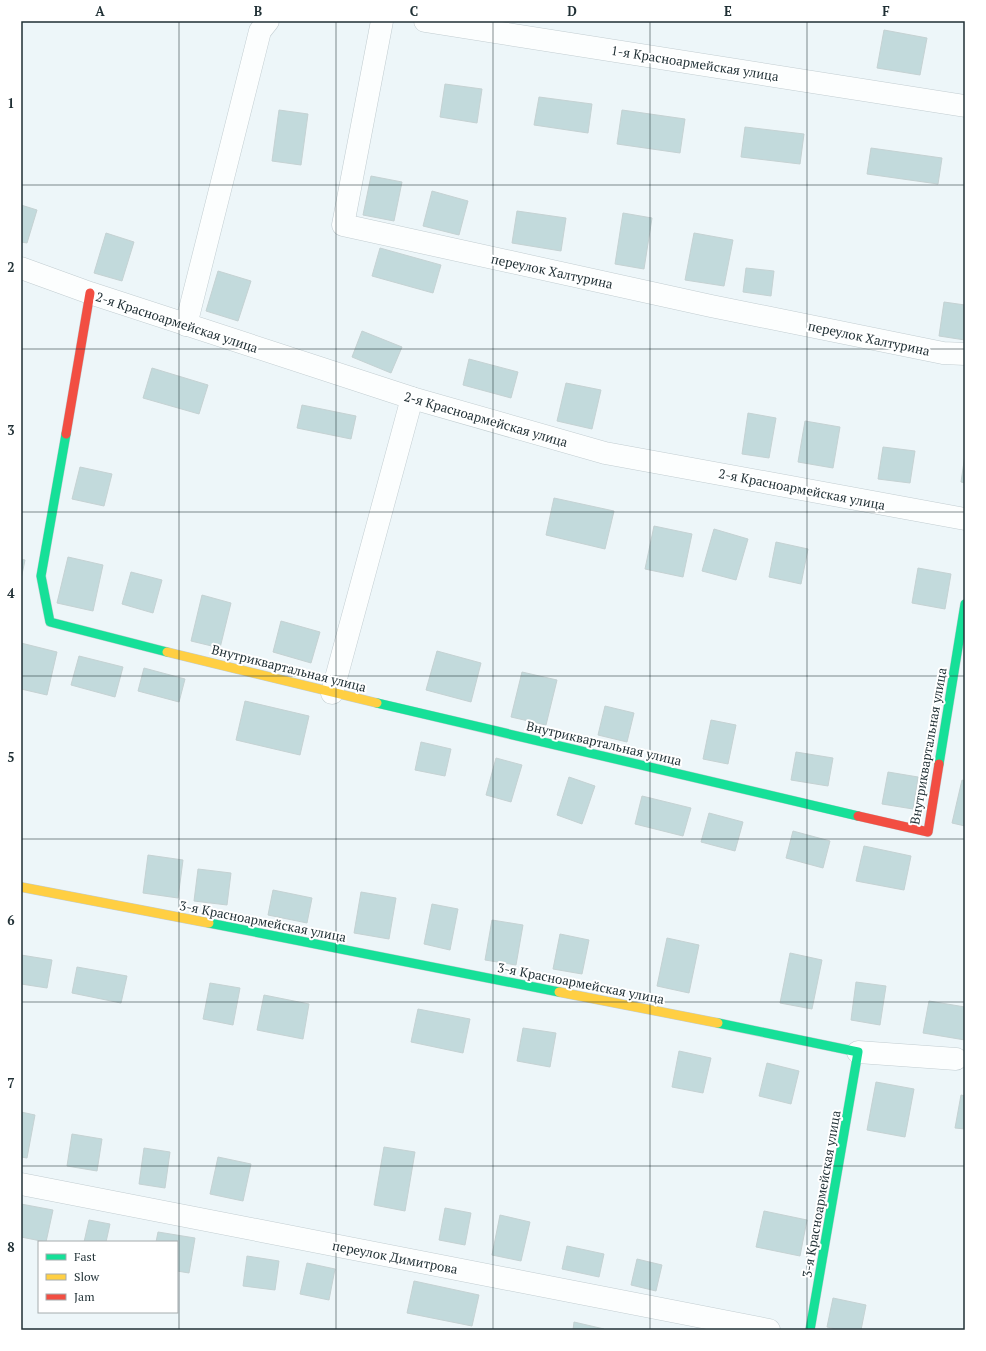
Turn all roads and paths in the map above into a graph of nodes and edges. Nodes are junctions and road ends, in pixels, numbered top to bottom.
1 (268, 21) edge
2 (382, 21) edge
3 (425, 21) edge
4 (965, 106) edge
5 (21, 268) edge
6 (90, 293) junction
7 (186, 325) junction
8 (965, 354) edge
9 (412, 398) junction
10 (965, 519) edge
11 (965, 604) edge
12 (332, 693) junction
13 (21, 887) edge
14 (858, 1052) junction
15 (956, 1059) dead end
16 (21, 1184) edge
17 (768, 1330) edge
18 (810, 1330) edge

1 - 7 street
2 - 8 street, переулок Халтурина
3 - 4 street, 1-я Красноармейская улица
5 - 6 street, 2-я Красноармейская улица
6 - 7 street, 2-я Красноармейская улица
6 - 12 street, Внутриквартальная улица
7 - 9 street, 2-я Красноармейская улица
9 - 10 street, 2-я Красноармейская улица
9 - 12 street
11 - 12 street, Внутриквартальная улица
13 - 14 street, 3-я Красноармейская улица
14 - 15 street
14 - 18 street, 3-я Красноармейская улица
16 - 17 street, переулок Димитрова

